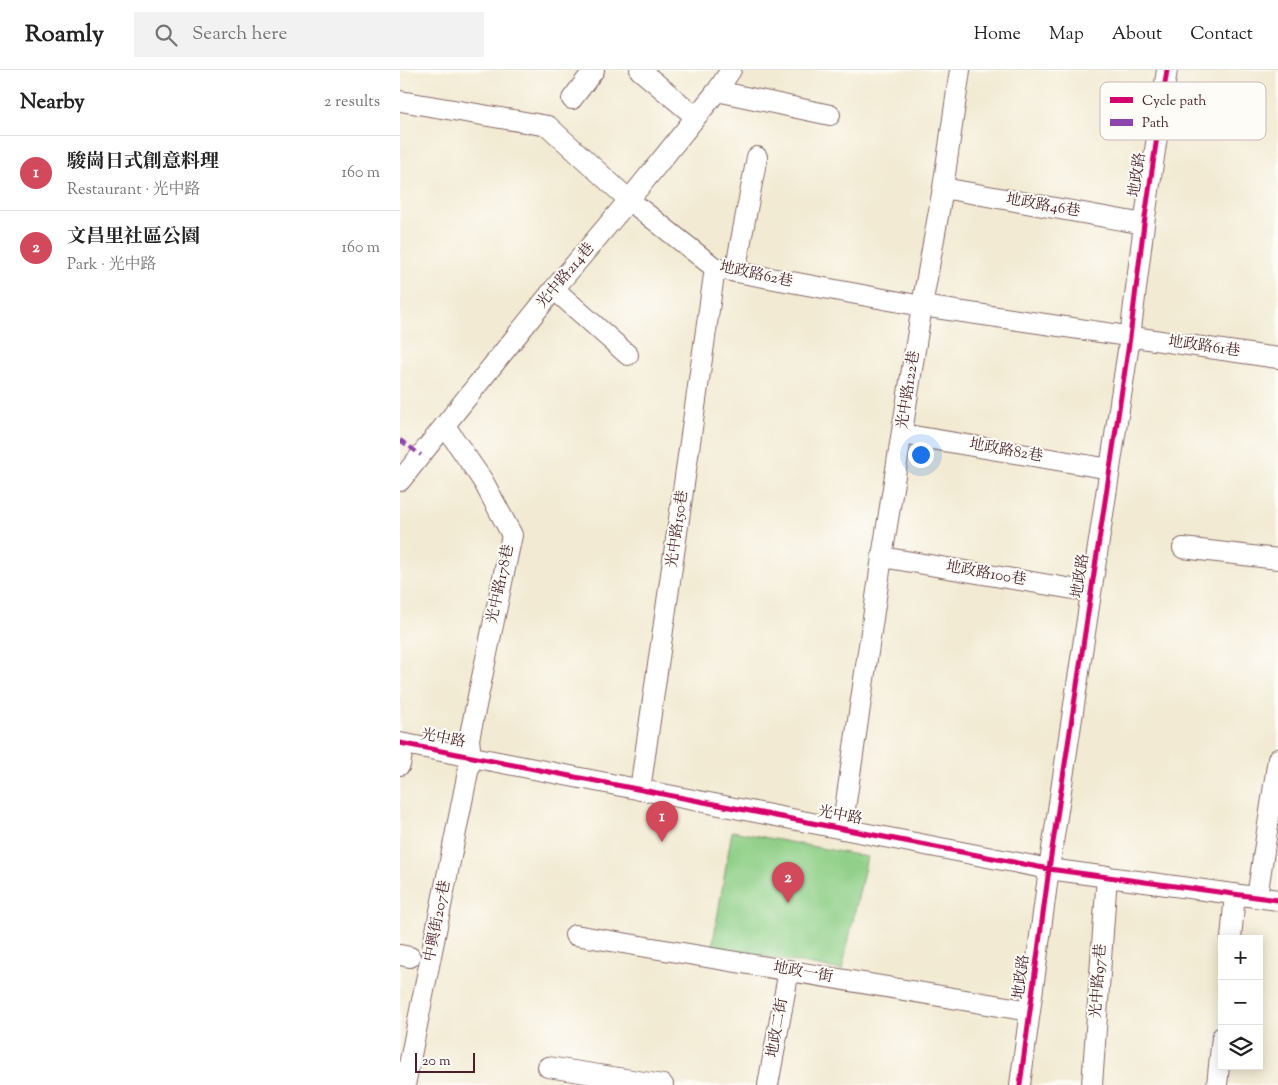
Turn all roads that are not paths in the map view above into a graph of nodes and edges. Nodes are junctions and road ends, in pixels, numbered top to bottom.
1 (594, 70) edge
2 (640, 70) edge
3 (731, 70) edge
4 (960, 70) edge
5 (717, 90) junction
6 (572, 99) dead end
7 (400, 101) edge
8 (830, 115) dead end
9 (696, 117) junction
10 (1157, 140) edge
11 (756, 157) dead end
12 (943, 188) junction
13 (629, 200) junction
14 (1144, 224) junction
15 (725, 270) junction
16 (554, 288) junction
17 (922, 306) junction
18 (1130, 338) junction
19 (628, 355) dead end
20 (1278, 358) edge
21 (445, 426) junction
22 (902, 434) junction
23 (1110, 469) junction
24 (400, 481) edge
25 (1183, 548) dead end
26 (882, 556) junction
27 (1278, 559) edge
28 (1091, 592) junction
29 (402, 744) edge
30 (472, 758) junction
31 (1278, 759) edge
32 (400, 765) edge
33 (640, 790) junction
34 (842, 829) junction
35 (1049, 869) junction
36 (1107, 876) junction
37 (1235, 894) junction
38 (1257, 897) junction
39 (1278, 900) edge
40 (575, 935) dead end
41 (1231, 935) edge
42 (789, 970) junction
43 (1030, 1011) junction
44 (548, 1067) dead end
45 (1219, 1070) edge
46 (405, 1085) edge
47 (663, 1085) edge
48 (768, 1085) edge
49 (1020, 1085) edge
50 (1092, 1085) edge
51 (1217, 1085) edge

1 - 6 street
2 - 9 street
3 - 5 street, 光中路214巷
4 - 12 street, 光中路122巷
5 - 8 street
5 - 9 street, 光中路214巷
7 - 13 street, 地政路62巷
9 - 13 street, 光中路214巷
10 - 14 street, 地政路
11 - 15 street, 光中路150巷
12 - 14 street, 地政路46巷
12 - 17 street, 光中路122巷
13 - 15 street, 地政路62巷
13 - 16 street, 光中路214巷
14 - 18 street, 地政路
15 - 17 street, 地政路62巷
15 - 33 street, 光中路150巷
16 - 19 street
16 - 21 street, 光中路214巷
17 - 18 street, 地政路62巷
17 - 22 street, 光中路122巷
18 - 20 street, 地政路61巷
18 - 23 street, 地政路
21 - 24 street, 光中路214巷
21 - 30 street, 光中路178巷
22 - 23 street, 地政路82巷
22 - 26 street, 光中路122巷
23 - 28 street, 地政路
25 - 27 street
26 - 28 street, 地政路100巷
26 - 34 street, 光中路122巷
28 - 35 street, 地政路
29 - 30 street, 光中路
29 - 32 street
30 - 33 street, 光中路
30 - 46 street, 中興街207巷
31 - 38 street
33 - 34 street, 光中路
34 - 35 street, 光中路
35 - 36 street, 光中路
35 - 43 street, 地政路
36 - 37 street, 光中路
36 - 50 street, 光中路97巷
37 - 38 street, 光中路
37 - 41 street
38 - 39 street, 光中路
40 - 42 street, 地政一街
42 - 43 street, 地政一街
42 - 48 street, 地政二街
43 - 49 street, 地政路
44 - 47 street
45 - 51 street

